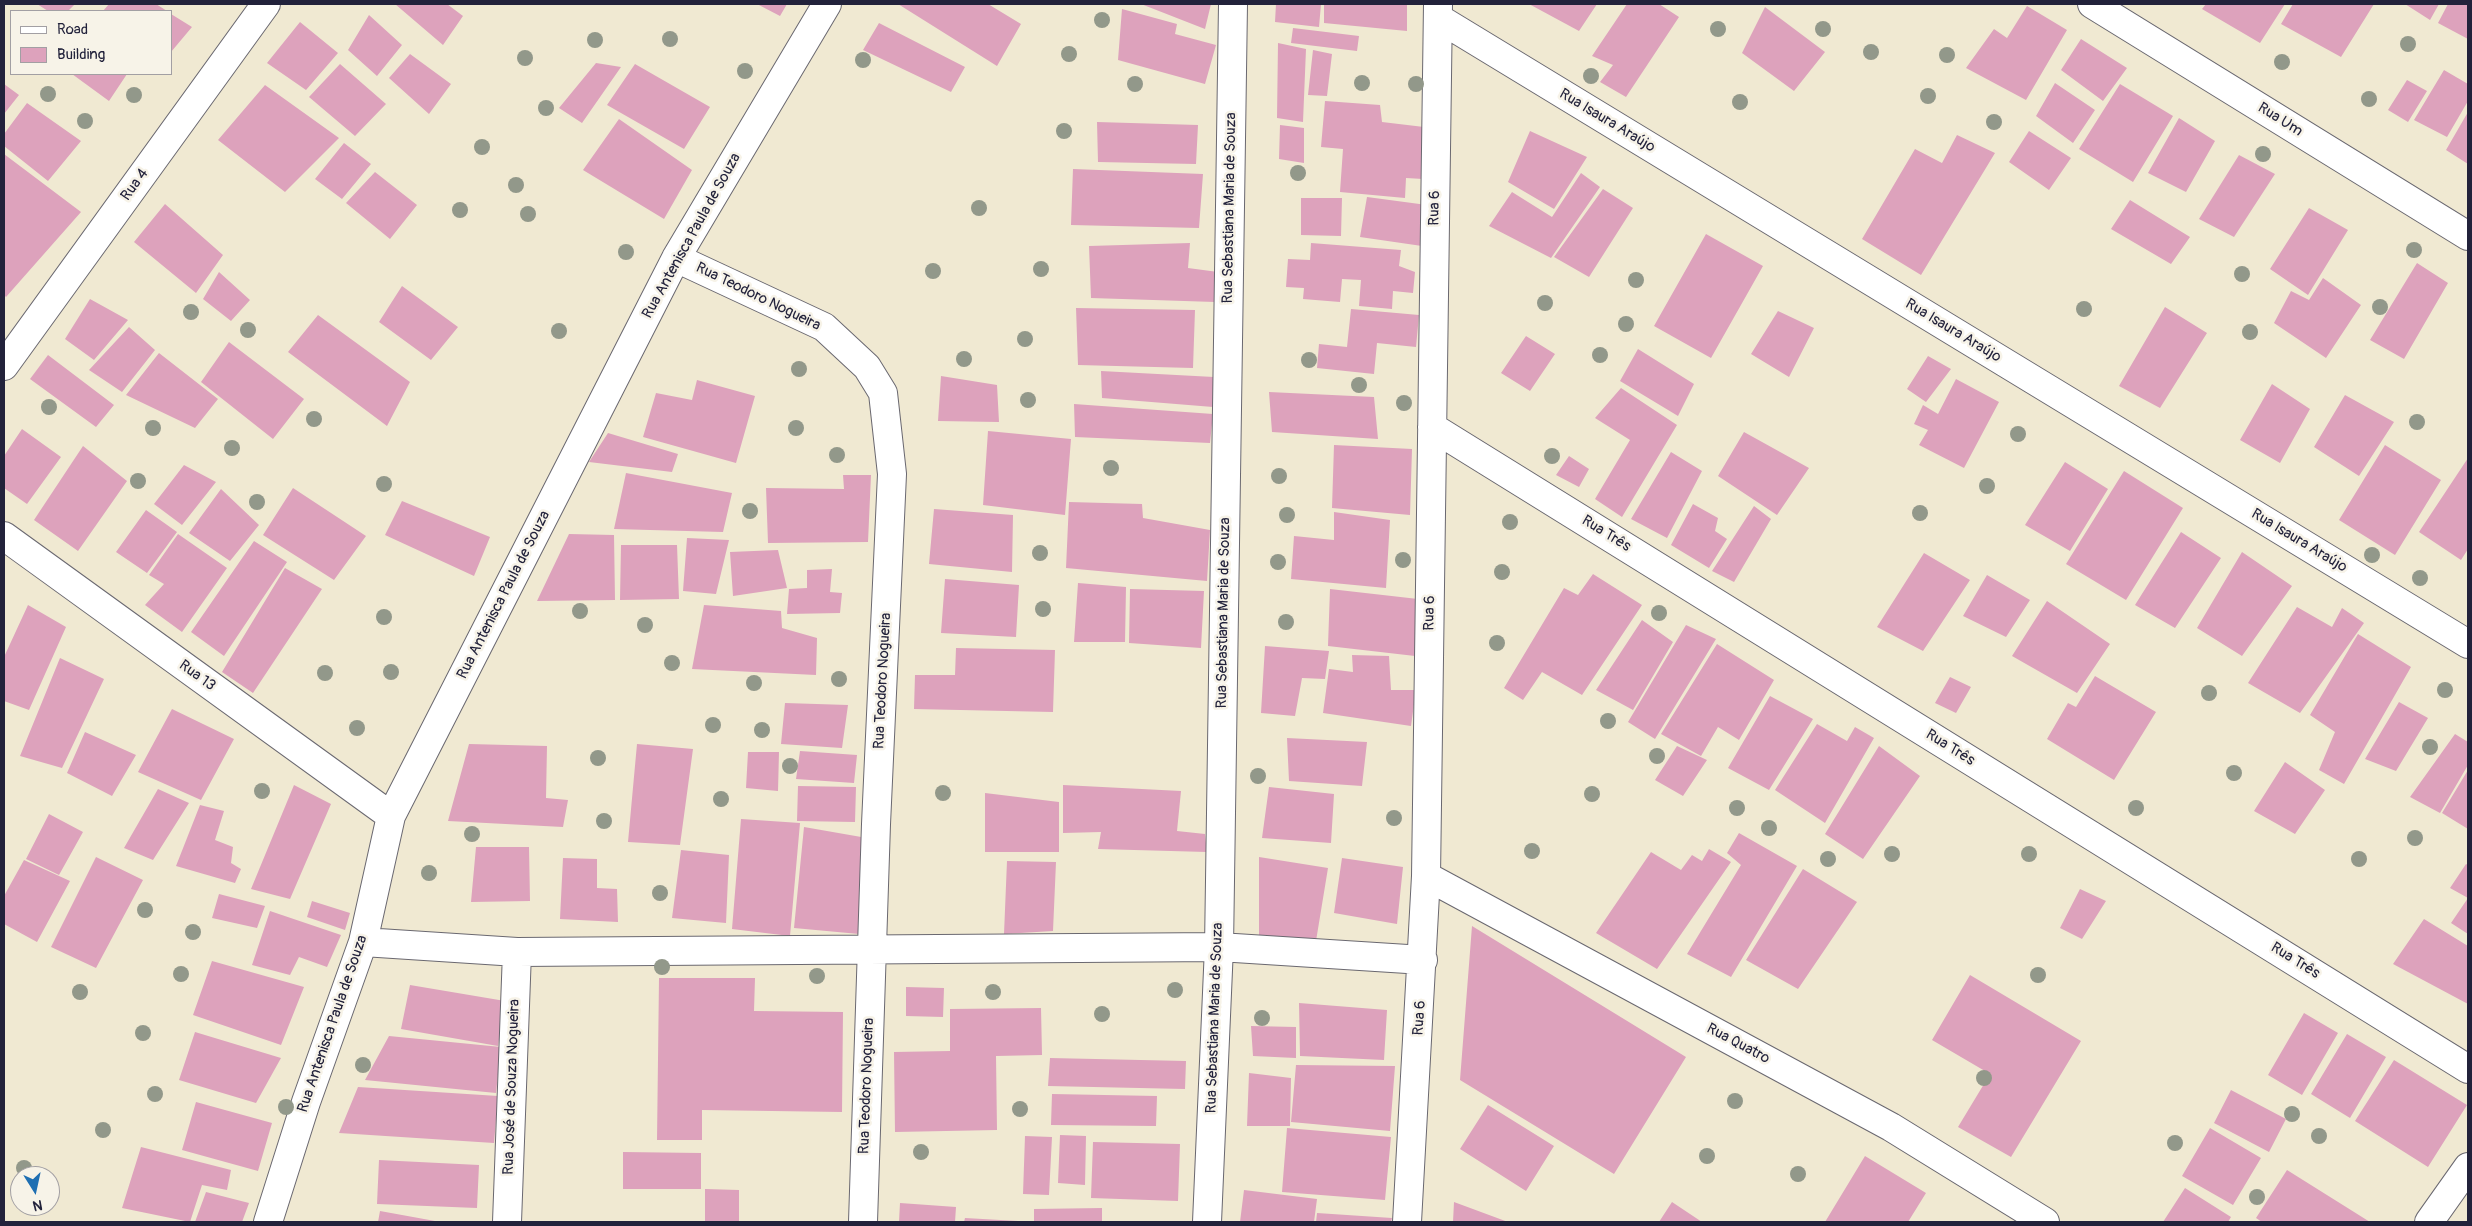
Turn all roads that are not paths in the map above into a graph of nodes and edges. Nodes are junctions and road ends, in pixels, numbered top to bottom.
1 (266, 4) edge
2 (827, 4) edge
3 (1233, 4) edge
4 (2092, 4) edge
5 (1438, 11) edge
6 (2468, 236) edge
7 (676, 258) junction
8 (4, 366) edge
9 (1432, 427) junction
10 (4, 536) edge
11 (2468, 644) edge
12 (391, 816) junction
13 (1426, 876) junction
14 (363, 942) junction
15 (1219, 947) junction
16 (871, 951) junction
17 (516, 952) junction
18 (1423, 960) junction
19 (2468, 1068) edge
20 (2468, 1167) edge
21 (268, 1222) edge
22 (507, 1222) edge
23 (863, 1222) edge
24 (1207, 1222) edge
25 (1407, 1222) edge
26 (2045, 1222) edge
27 (2429, 1222) edge

1 - 8 street, Rua 4
2 - 7 street, Rua Antenisca Paula de Souza
3 - 15 street, Rua Sebastiana Maria de Souza
4 - 6 street, Rua Um
5 - 9 street, Rua 6
5 - 11 street, Rua Isaura Araújo
7 - 12 street, Rua Antenisca Paula de Souza
7 - 16 street, Rua Teodoro Nogueira
9 - 13 street, Rua 6
9 - 19 street, Rua Três
10 - 12 street, Rua 13
12 - 14 street, Rua Antenisca Paula de Souza
13 - 18 street, Rua 6
13 - 26 street, Rua Quatro
14 - 17 street
14 - 21 street, Rua Antenisca Paula de Souza
15 - 16 street
15 - 18 street
15 - 24 street, Rua Sebastiana Maria de Souza
16 - 17 street
16 - 23 street, Rua Teodoro Nogueira
17 - 22 street, Rua José de Souza Nogueira
18 - 25 street, Rua 6
20 - 27 street

